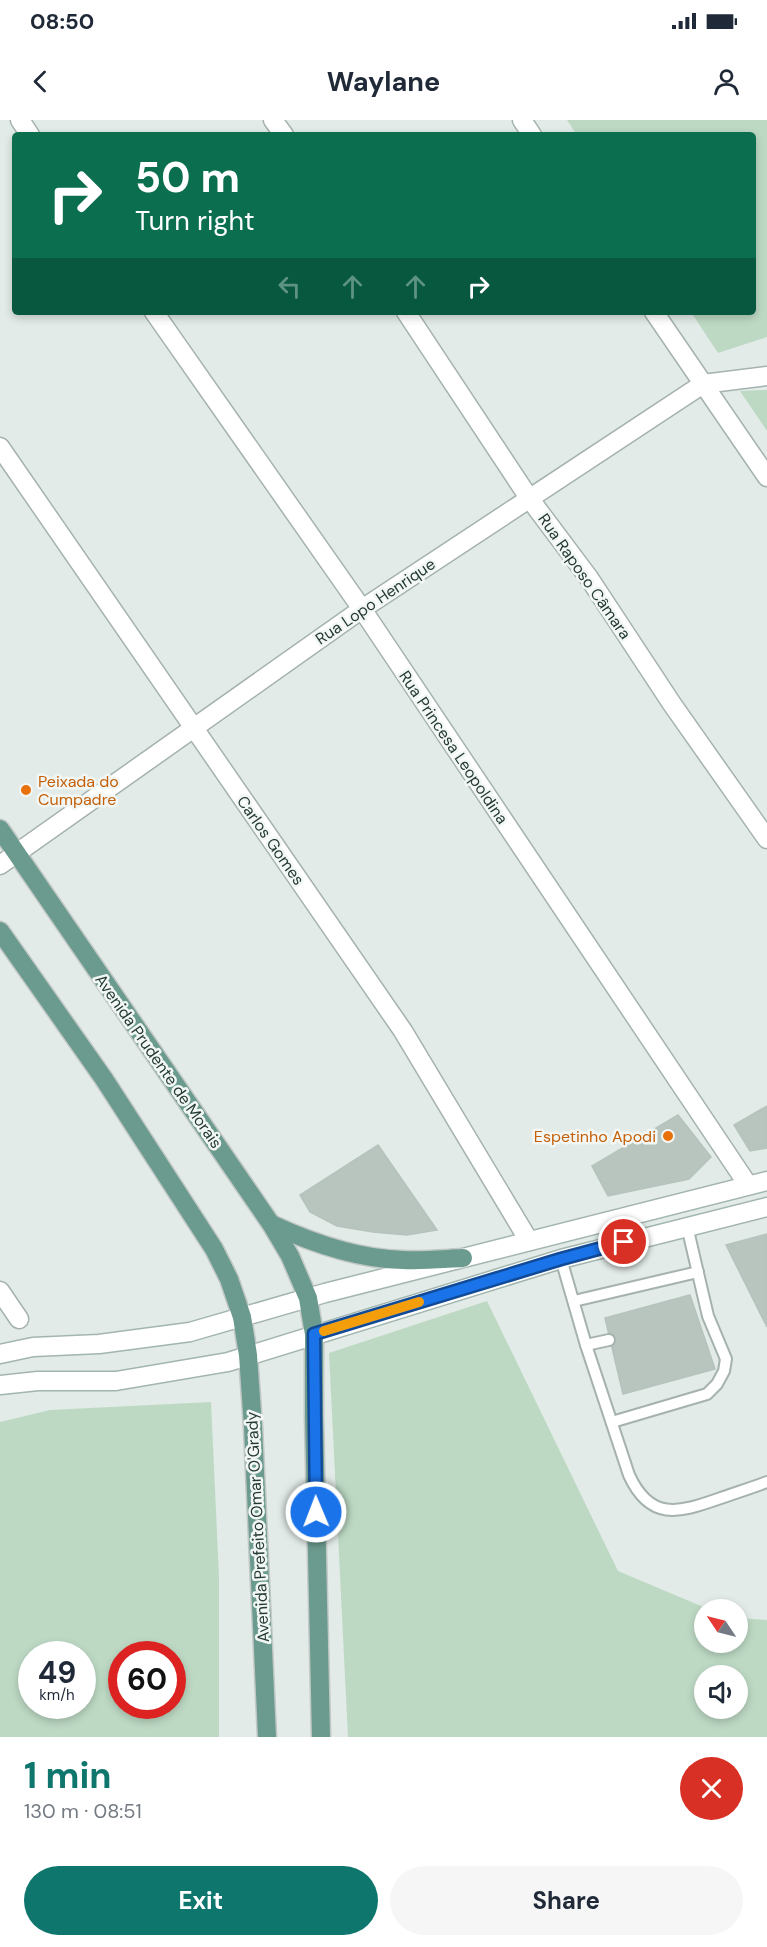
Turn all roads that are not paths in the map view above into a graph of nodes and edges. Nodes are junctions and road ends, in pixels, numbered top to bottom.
1 (156, 315) edge
2 (408, 315) edge
3 (656, 315) edge
4 (767, 376) edge
5 (704, 384) junction
6 (0, 447) edge
7 (767, 477) edge
8 (530, 498) junction
9 (362, 609) junction
10 (194, 727) junction
11 (0, 829) edge
12 (767, 839) edge
13 (16, 854) junction
14 (0, 865) edge
15 (0, 931) edge
16 (767, 1181) edge
17 (748, 1185) junction
18 (767, 1207) edge
19 (271, 1224) junction
20 (687, 1226) junction
21 (530, 1241) junction
22 (463, 1258) junction
23 (561, 1259) junction
24 (698, 1272) junction
25 (0, 1292) edge
26 (308, 1298) junction
27 (574, 1301) junction
28 (242, 1317) junction
29 (19, 1319) dead end
30 (314, 1334) junction
31 (609, 1340) dead end
32 (586, 1345) junction
33 (0, 1354) edge
34 (248, 1355) junction
35 (0, 1385) edge
36 (612, 1422) junction
37 (767, 1482) edge
38 (267, 1737) edge
39 (321, 1737) edge

1 - 9 street, Rua Princesa Leopoldina
2 - 8 street, Rua Raposo Câmara
3 - 5 street
4 - 5 street, Rua Lopo Henrique
5 - 7 street
5 - 8 street, Rua Lopo Henrique
6 - 10 street, Carlos Gomes
8 - 9 street, Rua Lopo Henrique
8 - 12 street, Rua Raposo Câmara
9 - 10 street, Rua Lopo Henrique
9 - 17 street, Rua Princesa Leopoldina
10 - 13 street, Rua Lopo Henrique
10 - 21 street, Carlos Gomes
11 - 13 main road, Avenida Prudente de Morais
13 - 14 street, Rua Lopo Henrique
13 - 19 main road, Avenida Prudente de Morais
15 - 28 main road
16 - 17 street
17 - 21 street
18 - 20 street
19 - 22 main road
19 - 26 main road, Avenida Prudente de Morais
20 - 23 street
20 - 24 lane
21 - 22 street
22 - 26 street
23 - 27 lane
23 - 30 street
24 - 27 lane
24 - 36 lane
25 - 29 street
26 - 28 street
26 - 30 main road
27 - 32 lane
28 - 33 street
28 - 34 main road, Avenida Prefeito Omar O'Grady
30 - 34 street
30 - 39 main road
31 - 32 lane
32 - 36 lane
34 - 35 street
34 - 38 main road, Avenida Prefeito Omar O'Grady
36 - 37 lane

